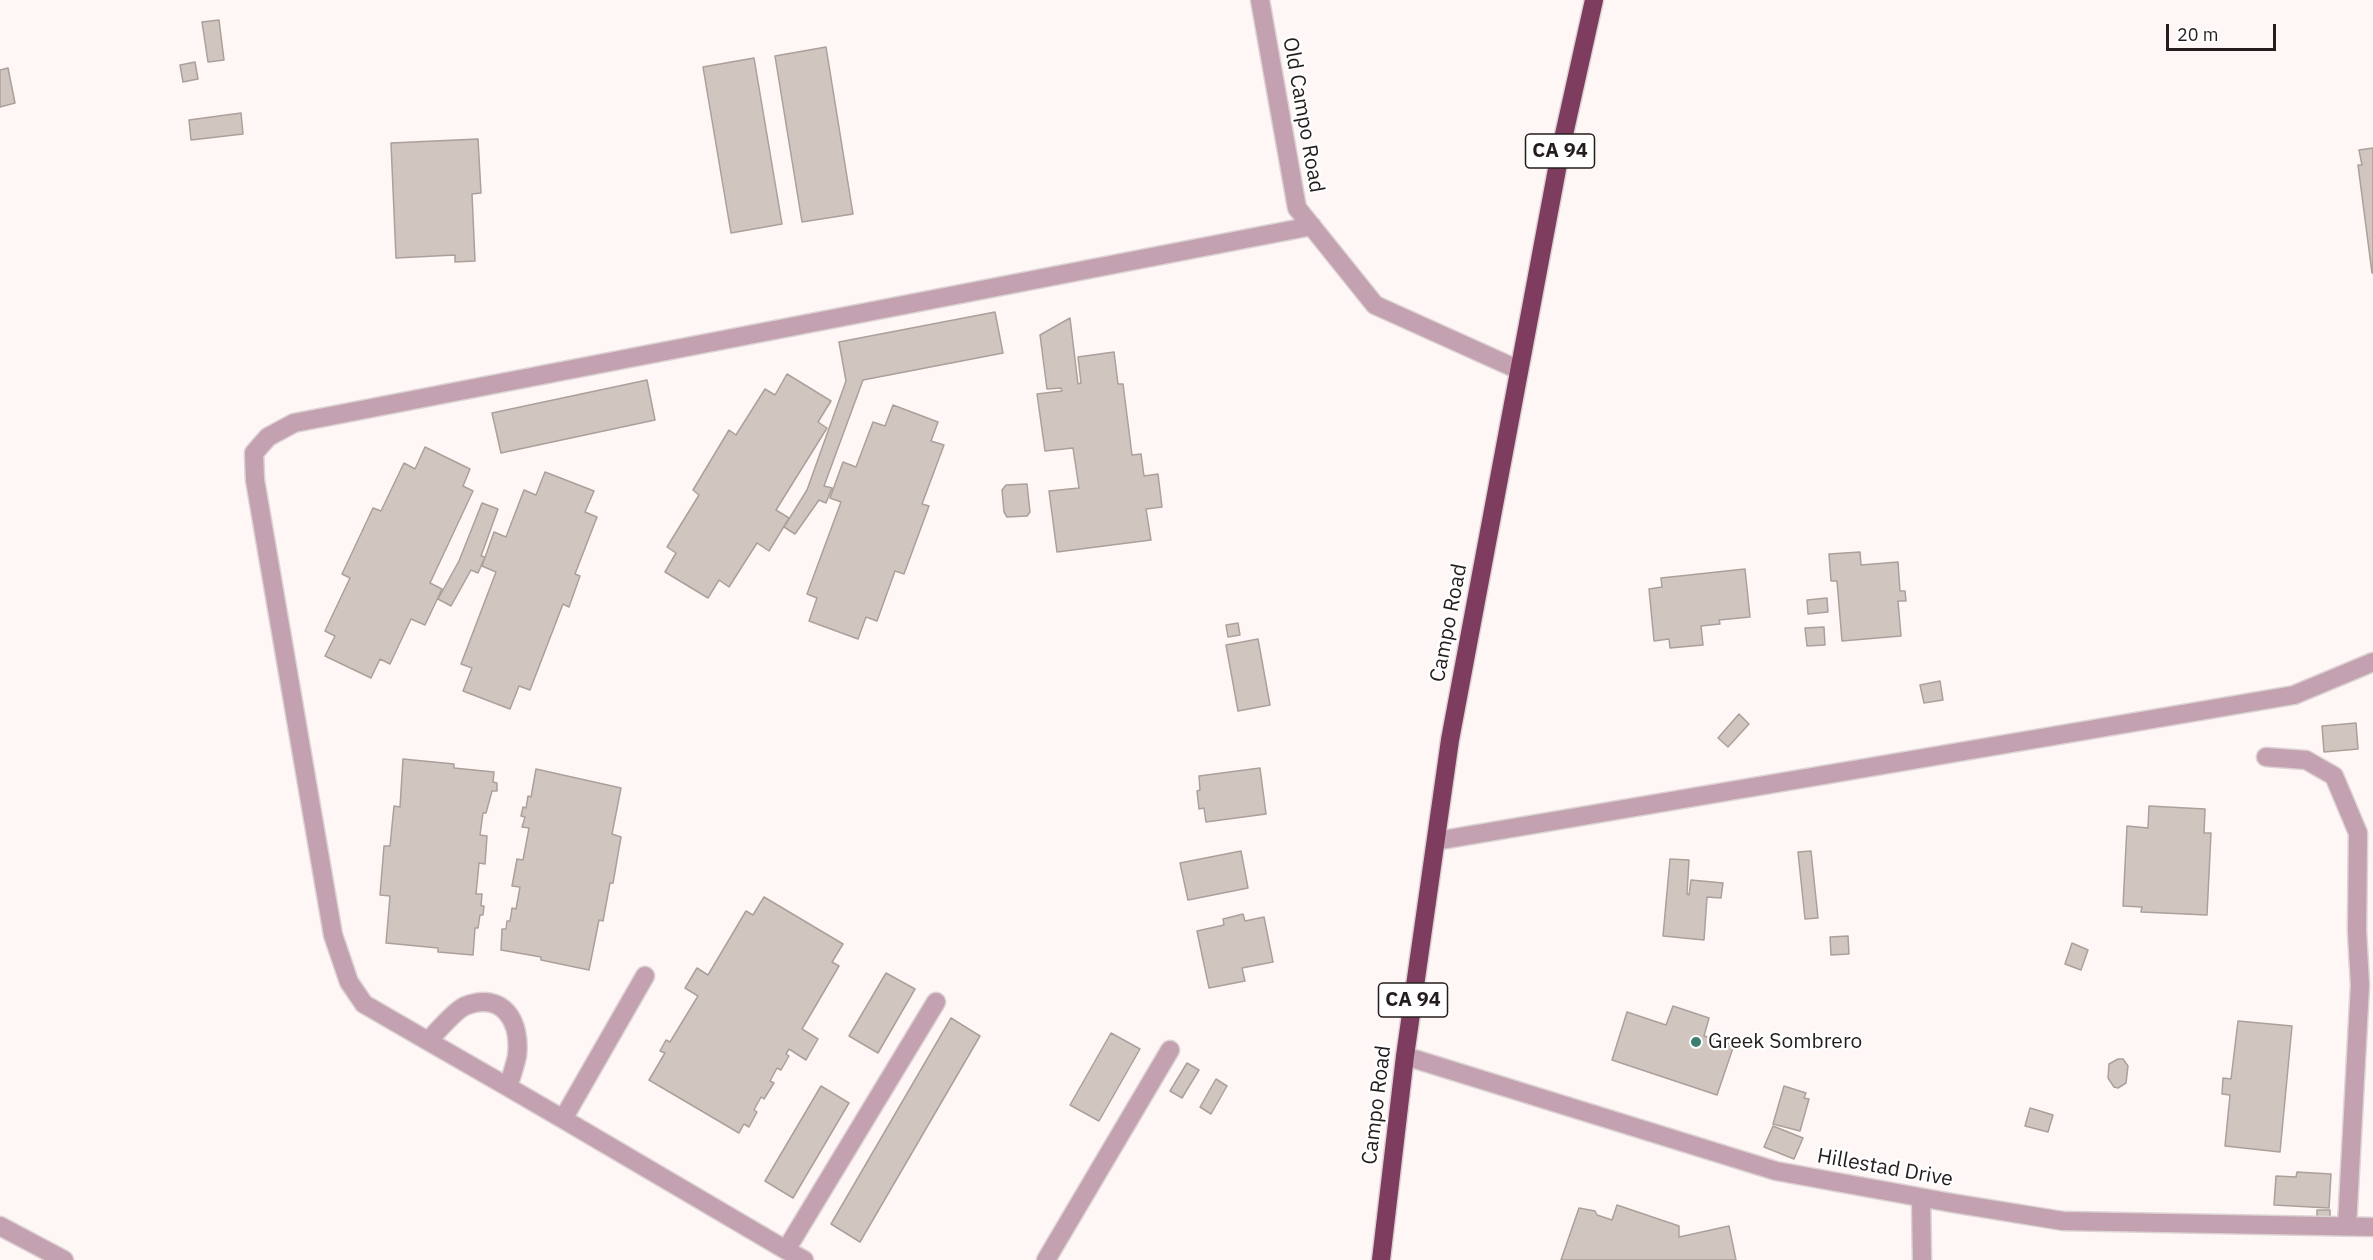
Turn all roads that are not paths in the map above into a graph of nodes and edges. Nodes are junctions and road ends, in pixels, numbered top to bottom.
1 (1260, 0) edge
2 (1594, 0) edge
3 (1312, 226) junction
4 (1519, 370) junction
5 (2373, 662) edge
6 (2266, 757) dead end
7 (1436, 841) junction
8 (645, 976) dead end
9 (936, 1002) dead end
10 (428, 1041) junction
11 (1170, 1050) dead end
12 (1405, 1056) junction
13 (508, 1087) junction
14 (562, 1119) junction
15 (1921, 1198) junction
16 (0, 1226) edge
17 (2347, 1226) junction
18 (2373, 1227) edge
19 (786, 1250) junction
20 (64, 1260) edge
21 (804, 1260) edge
22 (1047, 1260) edge
23 (1381, 1260) edge
24 (1922, 1260) edge

1 - 3 street, Old Campo Road
2 - 4 highway, Campo Road / CA 94
3 - 4 street, Old Campo Road
3 - 10 street
4 - 7 highway, Campo Road / CA 94
5 - 7 street
6 - 17 street
7 - 12 highway, Campo Road / CA 94
8 - 14 street
9 - 19 street
10 - 13 street
10 - 13 street
11 - 22 street
12 - 15 street, Hillestad Drive
12 - 23 highway, Campo Road / CA 94
13 - 14 street
14 - 19 street
15 - 17 street, Hillestad Drive
15 - 24 street
16 - 20 street
17 - 18 street, Hillestad Drive
19 - 21 street

